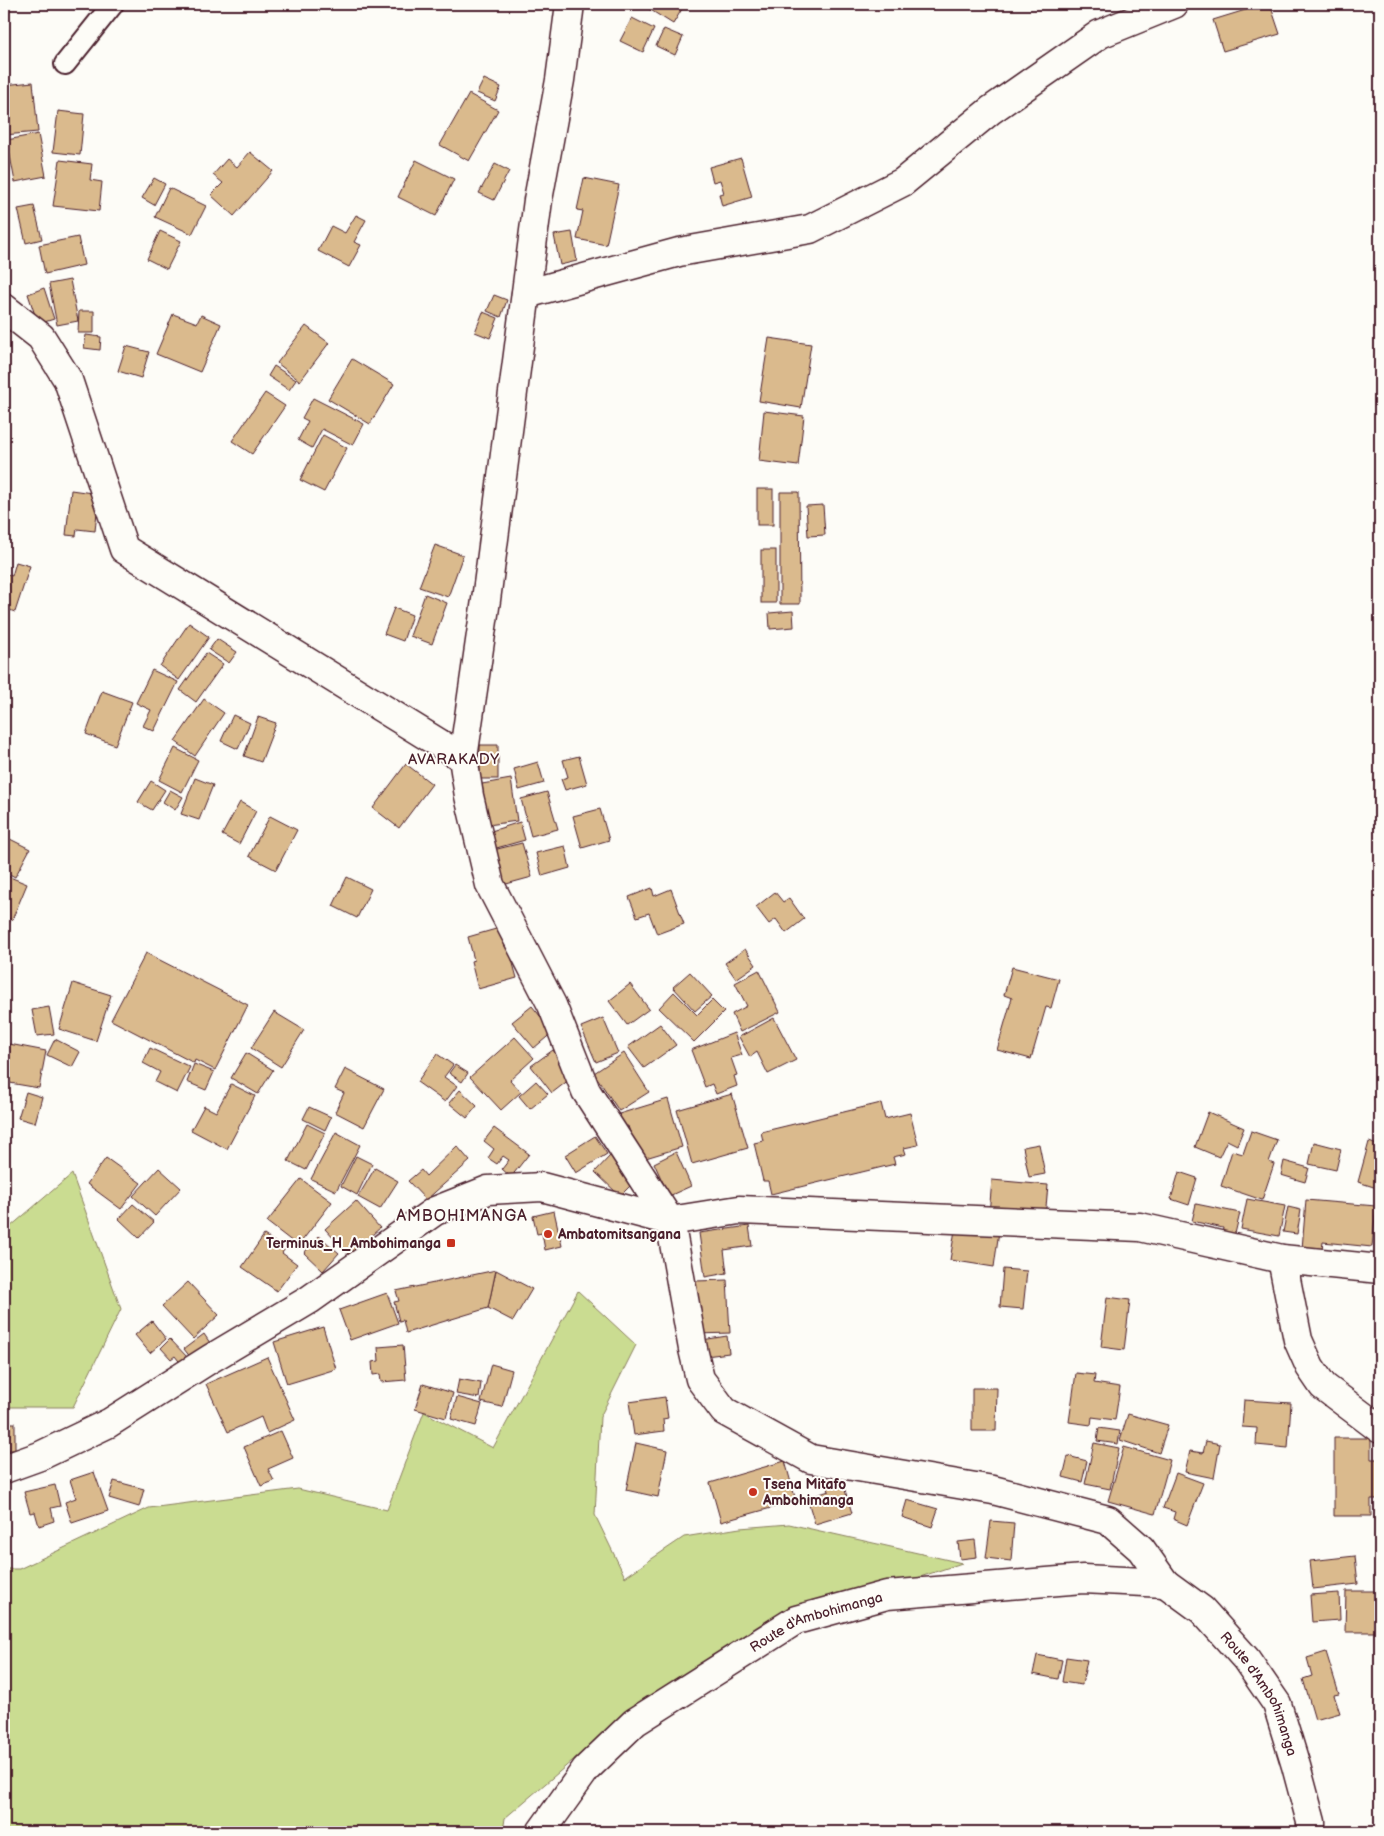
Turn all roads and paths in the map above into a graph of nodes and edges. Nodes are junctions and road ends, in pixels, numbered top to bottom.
1 (112, 4) edge
2 (570, 4) edge
3 (1174, 4) edge
4 (65, 64) dead end
5 (526, 294) junction
6 (4, 308) edge
7 (463, 758) junction
8 (670, 1221) junction
9 (1282, 1259) junction
10 (1380, 1268) edge
11 (1380, 1429) edge
12 (4, 1469) edge
13 (1165, 1583) junction
14 (540, 1832) edge
15 (1312, 1832) edge

1 - 4 lane
2 - 5 street
3 - 5 street
5 - 7 street
6 - 7 street
7 - 8 street
8 - 9 street
8 - 12 street
8 - 13 street, Route d'Ambohimanga
9 - 10 street
9 - 11 street
13 - 14 street, Route d'Ambohimanga
13 - 15 street, Route d'Ambohimanga

